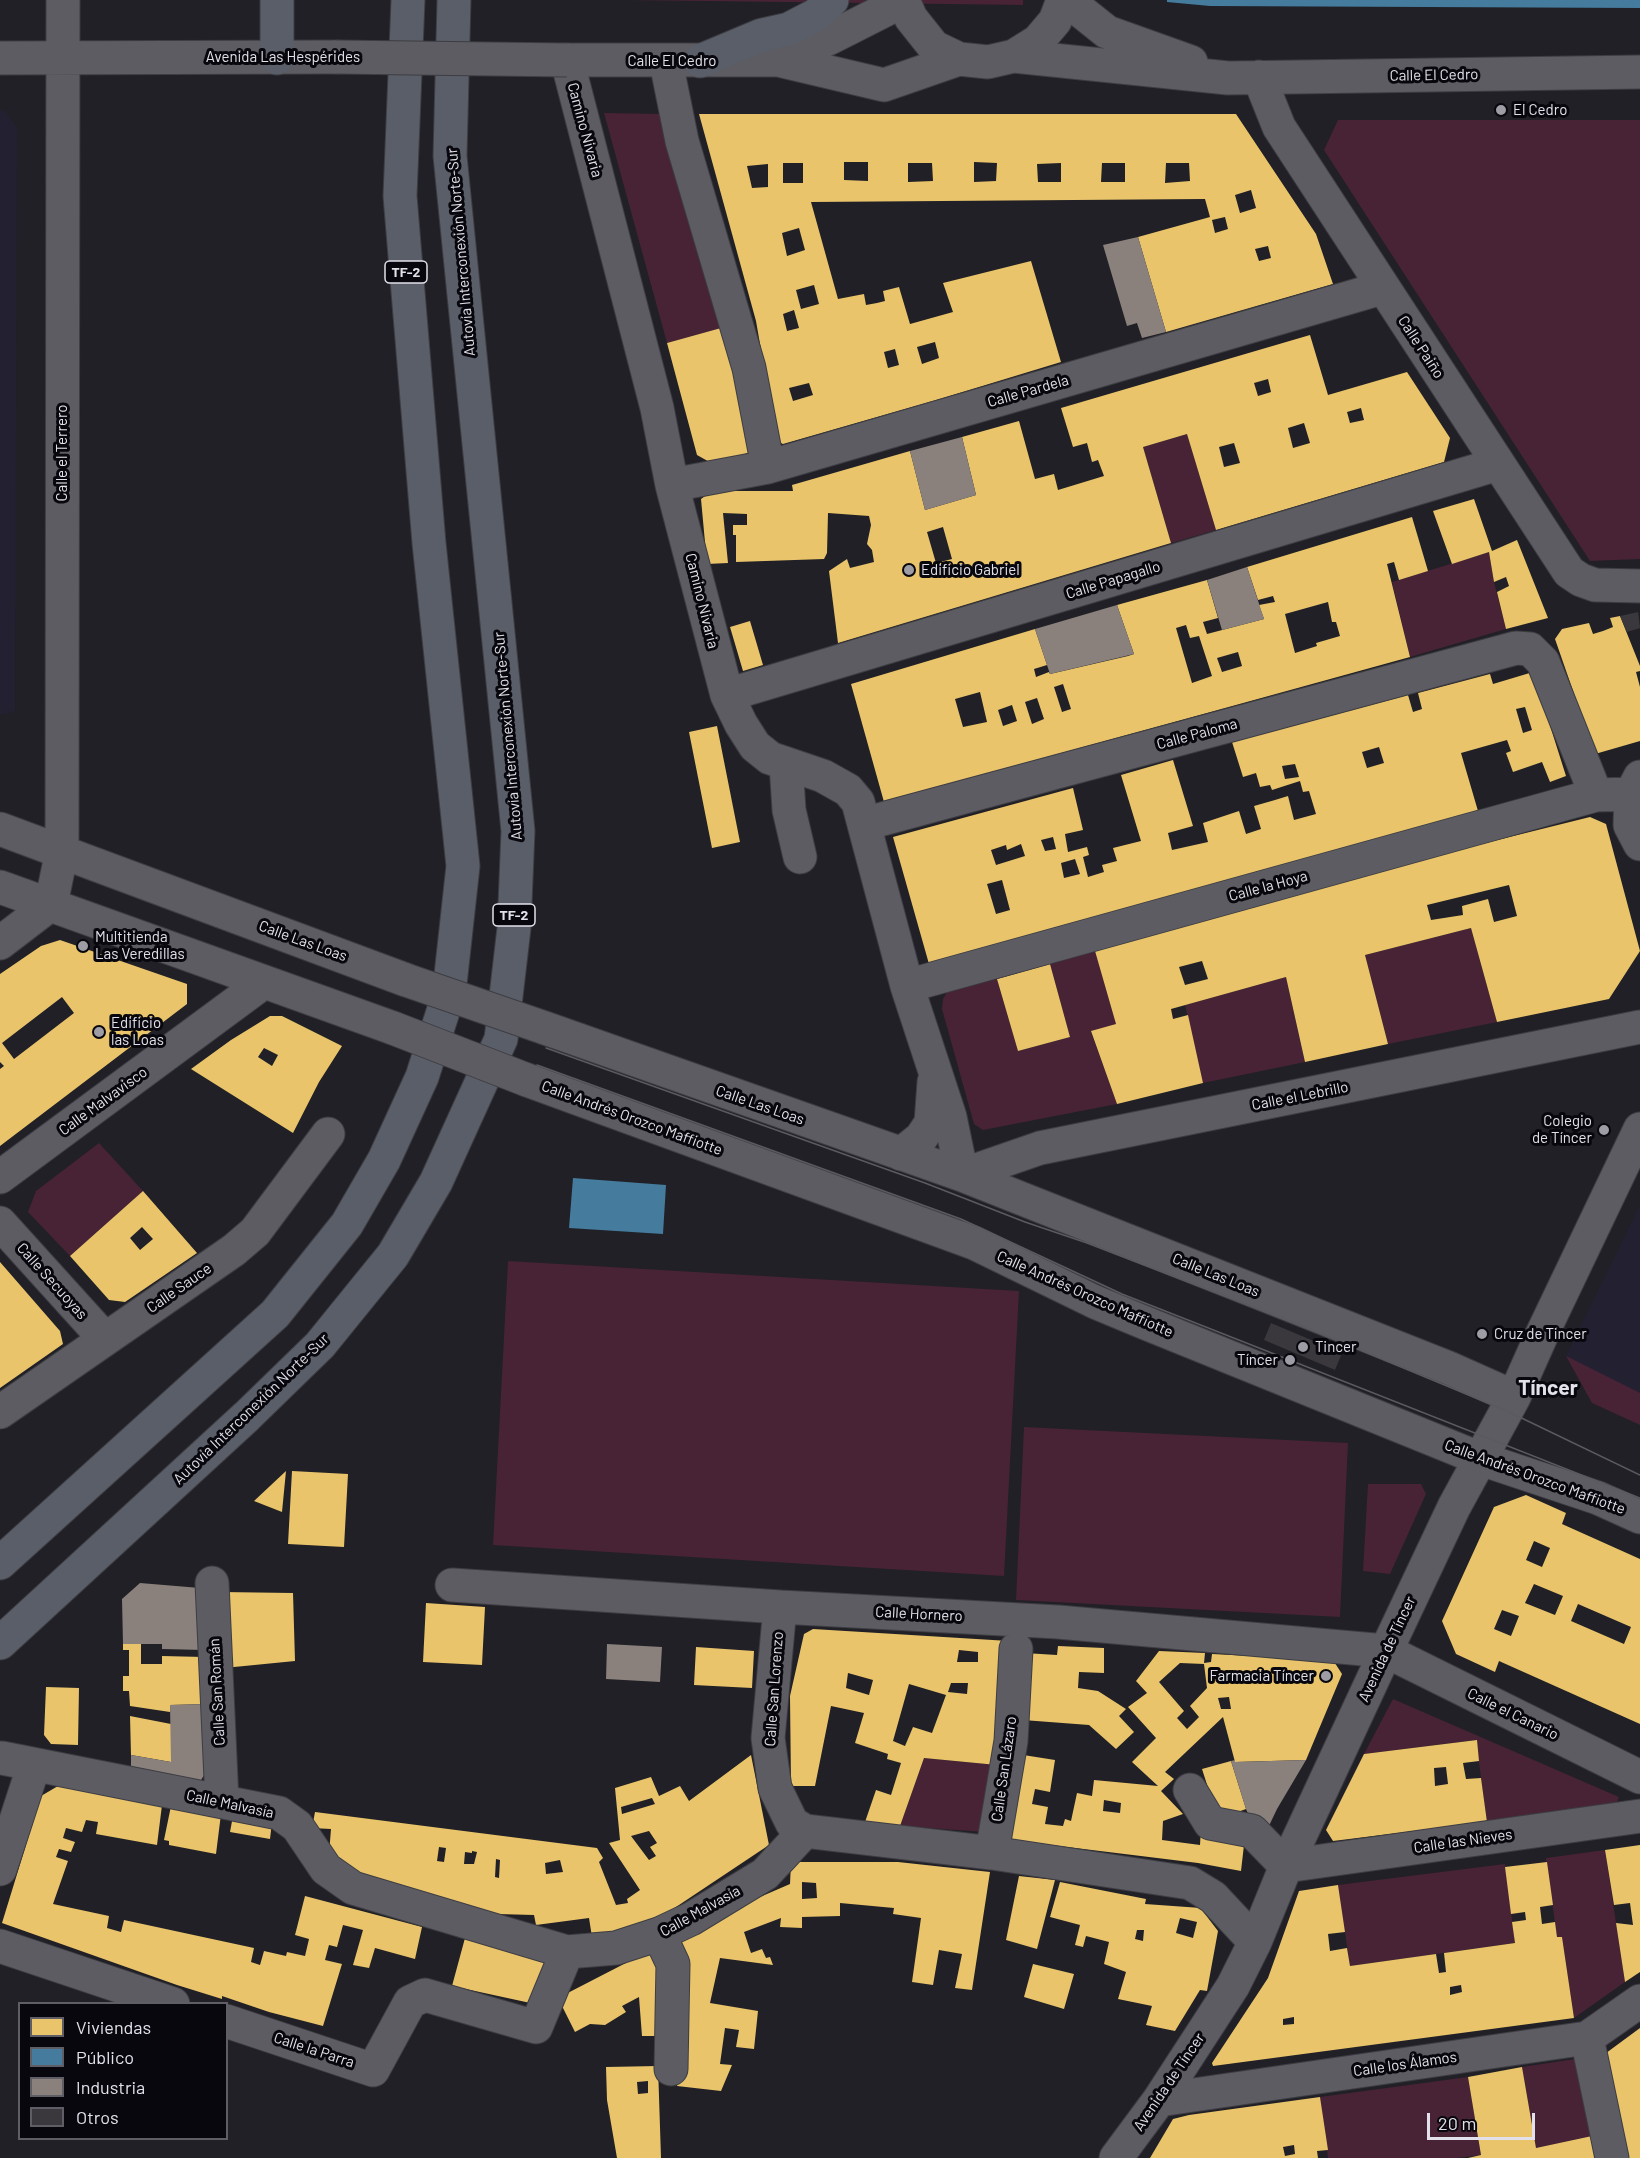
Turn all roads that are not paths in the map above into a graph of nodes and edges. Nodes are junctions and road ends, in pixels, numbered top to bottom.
1 (63, 0) edge
2 (277, 0) edge
3 (408, 0) edge
4 (454, 0) edge
5 (832, 0) edge
6 (903, 0) edge
7 (1063, 0) edge
8 (1067, 0) edge
9 (1014, 56) junction
10 (0, 58) edge
11 (62, 58) junction
12 (277, 58) junction
13 (959, 59) junction
14 (567, 60) junction
15 (777, 60) junction
16 (666, 62) junction
17 (700, 62) junction
18 (1640, 72) edge
19 (1244, 78) junction
20 (1382, 288) junction
21 (1498, 464) junction
22 (768, 467) junction
23 (672, 485) junction
24 (1625, 586) edge
25 (727, 695) junction
26 (786, 764) junction
27 (1635, 785) edge
28 (1596, 795) junction
29 (864, 824) junction
30 (0, 829) edge
31 (1640, 844) edge
32 (62, 851) junction
33 (800, 857) dead end
34 (0, 887) edge
35 (51, 904) junction
36 (0, 943) edge
37 (396, 976) junction
38 (264, 982) junction
39 (907, 986) junction
40 (380, 1024) junction
41 (1640, 1027) edge
42 (934, 1075) junction
43 (1640, 1129) edge
44 (328, 1134) dead end
45 (901, 1154) junction
46 (962, 1175) junction
47 (0, 1177) edge
48 (0, 1223) edge
49 (105, 1339) junction
50 (1514, 1397) junction
51 (0, 1412) edge
52 (1481, 1459) junction
53 (1640, 1517) edge
54 (0, 1563) edge
55 (212, 1583) dead end
56 (452, 1585) dead end
57 (780, 1607) junction
58 (0, 1643) edge
59 (1016, 1649) dead end
60 (1386, 1651) junction
61 (2, 1758) dead end
62 (34, 1765) junction
63 (1640, 1778) edge
64 (1190, 1790) dead end
65 (222, 1801) junction
66 (1640, 1816) edge
67 (805, 1832) junction
68 (992, 1853) junction
69 (1286, 1866) junction
70 (0, 1869) edge
71 (659, 1934) junction
72 (1255, 1942) junction
73 (0, 1946) edge
74 (567, 1952) junction
75 (1640, 2001) edge
76 (167, 2002) edge
77 (228, 2022) edge
78 (1587, 2038) junction
79 (671, 2069) dead end
80 (1159, 2100) junction
81 (1116, 2158) edge
82 (1612, 2158) edge

1 - 11 street, Calle el Terrero
2 - 12 highway
3 - 54 highway, TF-2
4 - 58 highway, Autovía Interconexión Norte-Sur / TF-2
5 - 17 highway
6 - 13 street
6 - 15 street, Calle El Cedro
7 - 9 street
8 - 19 street, Calle El Cedro
9 - 13 street
9 - 19 street, Calle El Cedro
10 - 11 street, Avenida Las Hespérides
11 - 12 street, Avenida Las Hespérides
11 - 32 street, Calle el Terrero
12 - 14 street, Avenida Las Hespérides, bridge
13 - 15 street, Calle El Cedro
14 - 16 street, Calle El Cedro
14 - 23 street, Camino Nivaria
15 - 17 street, Calle El Cedro
16 - 17 street, Calle El Cedro
16 - 22 street
18 - 19 street, Calle El Cedro
19 - 20 street, Calle Paiño
20 - 21 street, Calle Paiño
20 - 22 street, Calle Pardela
21 - 24 street, Calle Paiño
21 - 25 street, Calle Papagallo
22 - 23 street, Calle Pardela
23 - 25 street, Camino Nivaria
25 - 26 street, Camino Nivaria
26 - 29 street, Camino Nivaria
26 - 33 street
27 - 28 street, Calle la Hoya
27 - 31 street
28 - 29 street, Calle Paloma
28 - 39 street, Calle la Hoya
29 - 39 street, Camino Nivaria
30 - 32 street, Calle Las Loas
32 - 35 street, Calle el Terrero
32 - 37 street, Calle Las Loas
34 - 35 street
35 - 36 street
35 - 38 street
37 - 40 street
37 - 45 street, Calle Las Loas, bridge
38 - 40 street
38 - 47 street, Calle Malvavisco
39 - 42 street, Camino Nivaria
40 - 52 street, Calle Andrés Orozco Maffiotte, bridge
41 - 46 street, Calle el Lebrillo
42 - 45 street, Camino Nivaria
42 - 46 street, Camino Nivaria
43 - 50 street, Avenida de Tíncer
44 - 49 street, Calle Sauce
45 - 46 street, Calle Las Loas
46 - 50 street, Calle Las Loas
48 - 49 street, Calle Secuoyas
49 - 51 street, Calle Sauce
50 - 52 street, Avenida de Tíncer
52 - 53 street, Calle Andrés Orozco Maffiotte
52 - 60 street, Avenida de Tíncer
55 - 65 street, Calle San Román
56 - 57 street, Calle Hornero
57 - 60 street, Calle Hornero
57 - 67 street, Calle San Lorenzo
59 - 68 street, Calle San Lázaro
60 - 63 street, Calle el Canario
60 - 69 street, Avenida de Tíncer
61 - 62 street, Calle Malvasía
62 - 65 street, Calle Malvasía
62 - 70 street
64 - 69 street
65 - 74 street, Calle Malvasía
66 - 69 street, Calle las Nieves
67 - 68 street
67 - 71 street, Calle Malvasía
68 - 72 street
69 - 72 street, Avenida de Tíncer
71 - 74 street, Calle Malvasía
71 - 79 street
72 - 80 street, Avenida de Tíncer
73 - 76 street
74 - 77 street, Calle la Parra
75 - 78 street, Calle los Álamos
78 - 80 street, Calle los Álamos
78 - 82 street
80 - 81 street, Avenida de Tíncer

